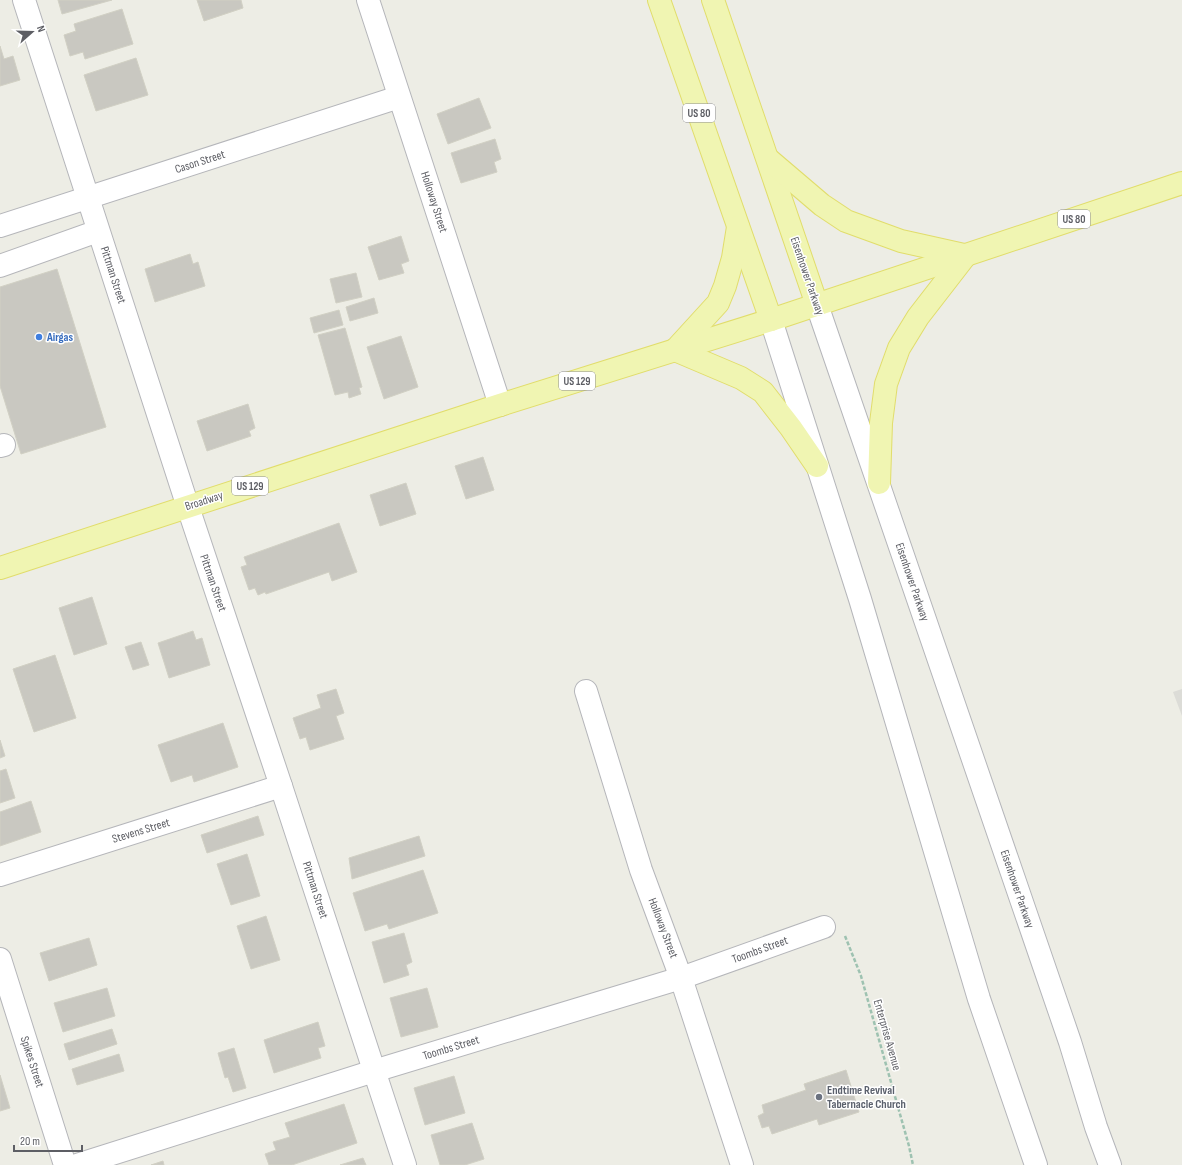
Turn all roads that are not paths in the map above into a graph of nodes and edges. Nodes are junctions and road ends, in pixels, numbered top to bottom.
1 (24, 0) edge
2 (368, 0) edge
3 (659, 0) edge
4 (713, 0) edge
5 (400, 97) junction
6 (767, 158) junction
7 (1182, 183) edge
8 (88, 198) junction
9 (739, 225) junction
10 (0, 226) edge
11 (98, 231) junction
12 (966, 255) junction
13 (0, 266) edge
14 (817, 305) junction
15 (771, 320) junction
16 (675, 350) junction
17 (500, 405) junction
18 (818, 466) junction
19 (879, 483) junction
20 (188, 507) junction
21 (0, 568) edge
22 (586, 691) dead end
23 (281, 786) junction
24 (0, 875) edge
25 (824, 927) road end
26 (0, 959) edge
27 (681, 978) junction
28 (374, 1071) junction
29 (65, 1165) edge
30 (77, 1165) edge
31 (405, 1165) edge
32 (742, 1165) edge
33 (1036, 1165) edge
34 (1110, 1165) edge

1 - 8 street, Pittman Street
2 - 5 street, Holloway Street
3 - 9 main road, US 80
4 - 6 main road, Eisenhower Parkway
5 - 8 street, Cason Street
5 - 17 street, Holloway Street
6 - 12 main road, US 80
6 - 14 main road, Eisenhower Parkway
7 - 12 main road, US 80
8 - 10 street, Cason Street
8 - 11 street, Pittman Street
9 - 15 main road, US 80
9 - 16 main road
11 - 13 street
11 - 20 street, Pittman Street
12 - 14 main road, US 80
12 - 19 main road
14 - 15 main road, US 80
14 - 19 street, Eisenhower Parkway
15 - 16 main road, US 129
15 - 18 street
16 - 17 main road, US 129
16 - 18 main road
17 - 20 main road, Broadway / US 129
18 - 33 street
19 - 34 street, Eisenhower Parkway
20 - 21 main road, Broadway / US 129
20 - 23 street, Pittman Street
22 - 27 street, Holloway Street
23 - 24 street, Stevens Street
23 - 28 street, Pittman Street
25 - 27 street, Toombs Street
26 - 29 street, Spikes Street
27 - 28 street, Toombs Street
27 - 32 street, Holloway Street
28 - 30 street, Toombs Street
28 - 31 street, Pittman Street

